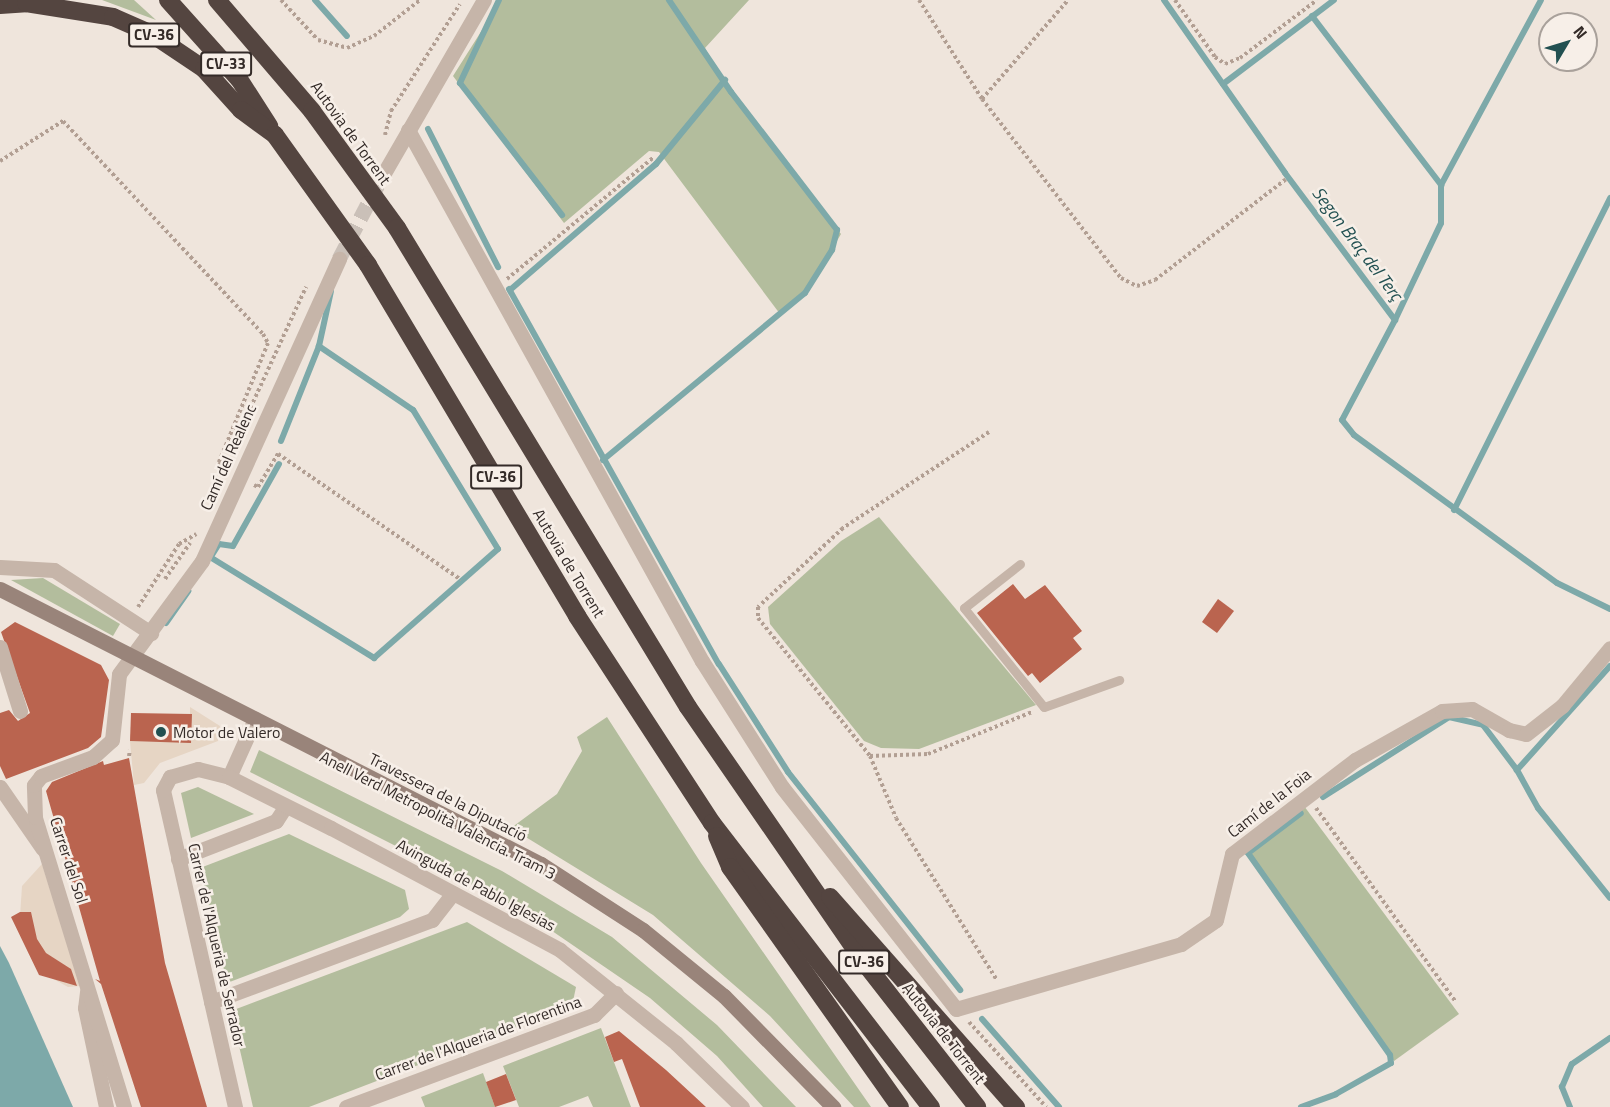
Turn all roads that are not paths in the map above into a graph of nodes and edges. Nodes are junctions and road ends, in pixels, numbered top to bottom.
1 (168, 0) edge
2 (217, 0) edge
3 (483, 0) edge
4 (0, 5) edge
5 (408, 130) junction
6 (275, 135) junction
7 (384, 172) tunnel mouth
8 (339, 260) tunnel mouth
9 (1020, 564) dead end
10 (0, 567) edge
11 (2, 595) edge
12 (151, 633) junction
13 (0, 646) edge
14 (1610, 648) edge
15 (132, 658) junction
16 (1119, 680) dead end
17 (20, 711) dead end
18 (255, 719) junction
19 (229, 777) junction
20 (0, 787) edge
21 (163, 790) joint
22 (285, 807) junction
23 (758, 813) junction
24 (712, 823) junction
25 (51, 857) junction
26 (178, 859) junction
27 (453, 893) junction
28 (88, 980) junction
29 (616, 993) junction
30 (211, 1002) junction
31 (740, 1106) edge
32 (106, 1107) edge
33 (124, 1107) edge
34 (235, 1107) edge
35 (346, 1107) edge
36 (833, 1107) edge
37 (900, 1107) edge
38 (931, 1107) edge
39 (977, 1107) edge
40 (1016, 1107) edge

1 - 6 highway, CV-33
2 - 23 highway, Autovia de Torrent / CV-36
3 - 5 street
4 - 6 highway, Autovia de Torrent / CV-36
5 - 7 street
5 - 14 street, Camí de la Foia
6 - 24 highway, Autovia de Torrent / CV-36
8 - 12 street, Camí del Realenc
9 - 16 lane
10 - 12 street
11 - 15 street, Travessera de la Diputació
12 - 15 street, Camí del Realenc
13 - 17 street
15 - 18 street, Travessera de la Diputació
15 - 25 street, Carrer del Sol
18 - 19 street
18 - 36 street, Travessera de la Diputació
19 - 21 street, Avinguda de Pablo Iglesias
19 - 22 street, Avinguda de Pablo Iglesias
20 - 25 street
21 - 26 street, Carrer de l'Alqueria de Serrador
22 - 26 street
22 - 27 street, Avinguda de Pablo Iglesias
23 - 39 highway, Autovia de Torrent / CV-36
23 - 40 highway
24 - 37 highway
24 - 38 highway, Autovia de Torrent / CV-36
25 - 28 street, Carrer del Sol
26 - 30 street, Carrer de l'Alqueria de Serrador
27 - 29 street, Avinguda de Pablo Iglesias
27 - 30 street
28 - 32 street, Carrer del Sol
28 - 33 street, Carrer del Sol
29 - 31 street, Avinguda de Pablo Iglesias
29 - 35 street, Carrer de l'Alqueria de Florentina
30 - 34 street, Carrer de l'Alqueria de Serrador

